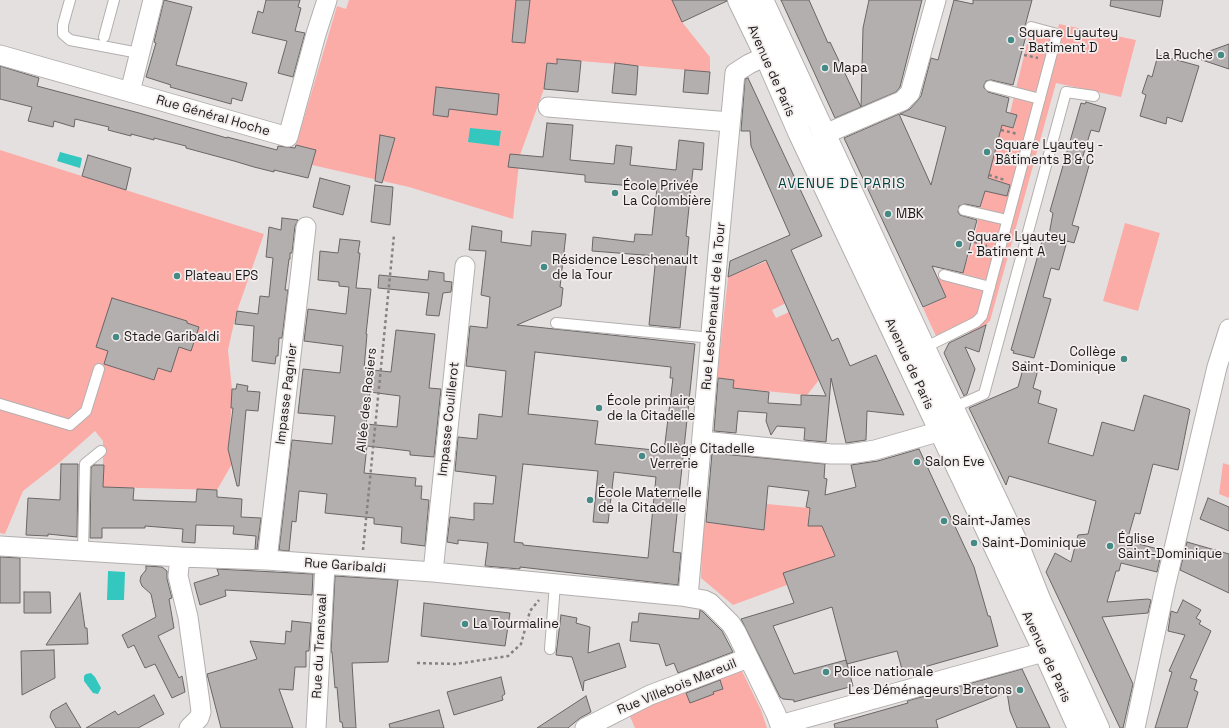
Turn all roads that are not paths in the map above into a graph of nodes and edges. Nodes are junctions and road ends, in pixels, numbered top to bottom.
1 (70, 0) edge
2 (114, 0) edge
3 (153, 0) edge
4 (327, 0) edge
5 (739, 0) edge
6 (936, 0) edge
7 (762, 3) edge
8 (1031, 27) dead end
9 (104, 37) dead end
10 (139, 53) junction
11 (0, 55) edge
12 (766, 56) junction
13 (990, 86) dead end
14 (130, 92) junction
15 (1094, 96) dead end
16 (1040, 99) junction
17 (548, 107) dead end
18 (816, 114) junction
19 (730, 122) junction
20 (825, 134) junction
21 (834, 207) junction
22 (964, 210) dead end
23 (1007, 220) junction
24 (306, 227) dead end
25 (465, 266) dead end
26 (944, 275) dead end
27 (990, 287) junction
28 (556, 323) dead end
29 (1229, 329) edge
30 (712, 338) junction
31 (924, 348) junction
32 (99, 369) dead end
33 (0, 404) edge
34 (952, 408) junction
35 (941, 431) junction
36 (702, 441) junction
37 (101, 451) dead end
38 (0, 546) edge
39 (82, 551) junction
40 (180, 557) junction
41 (267, 560) junction
42 (325, 565) junction
43 (433, 572) junction
44 (555, 584) junction
45 (688, 597) junction
46 (550, 649) dead end
47 (1053, 649) junction
48 (748, 658) junction
49 (781, 726) edge
50 (189, 728) edge
51 (316, 728) edge
52 (585, 728) edge
53 (1079, 728) edge
54 (1098, 728) edge
55 (1134, 728) edge

1 - 10 lane
2 - 9 lane
3 - 10 street
4 - 14 street, Rue Général Hoche
5 - 12 main road, Avenue de Paris
6 - 20 street
7 - 18 main road, Avenue de Paris
8 - 16 lane
10 - 14 street
11 - 14 street, Rue Général Hoche
12 - 18 street
12 - 19 street, Rue Leschenault de la Tour
12 - 21 main road, Avenue de Paris
13 - 16 lane
15 - 34 lane
16 - 23 lane
17 - 19 street
18 - 20 main road, Avenue de Paris
19 - 30 street, Rue Leschenault de la Tour
20 - 21 street
20 - 31 main road, Avenue de Paris
21 - 35 main road, Avenue de Paris
22 - 23 lane
23 - 27 lane
24 - 41 street, Impasse Pagnier
25 - 43 street, Impasse Couillerot
26 - 27 lane
27 - 31 lane
28 - 30 lane
29 - 55 street
30 - 36 street, Rue Leschenault de la Tour
31 - 34 main road, Avenue de Paris
32 - 33 lane
34 - 47 main road, Avenue de Paris
35 - 36 street
35 - 47 main road, Avenue de Paris
36 - 45 street, Rue Leschenault de la Tour
37 - 39 lane
38 - 39 street, Rue Garibaldi
39 - 40 street, Rue Garibaldi
40 - 41 street, Rue Garibaldi
40 - 50 street
41 - 42 street, Rue Garibaldi
42 - 43 street, Rue Garibaldi
42 - 51 street, Rue du Transvaal
43 - 44 street, Rue Garibaldi
44 - 45 street, Rue Garibaldi
44 - 46 lane
45 - 48 street, Rue Garibaldi
47 - 49 street
47 - 53 main road, Avenue de Paris
47 - 54 main road, Avenue de Paris
48 - 49 street, Rue Garibaldi
48 - 52 street, Rue Villebois Mareuil

